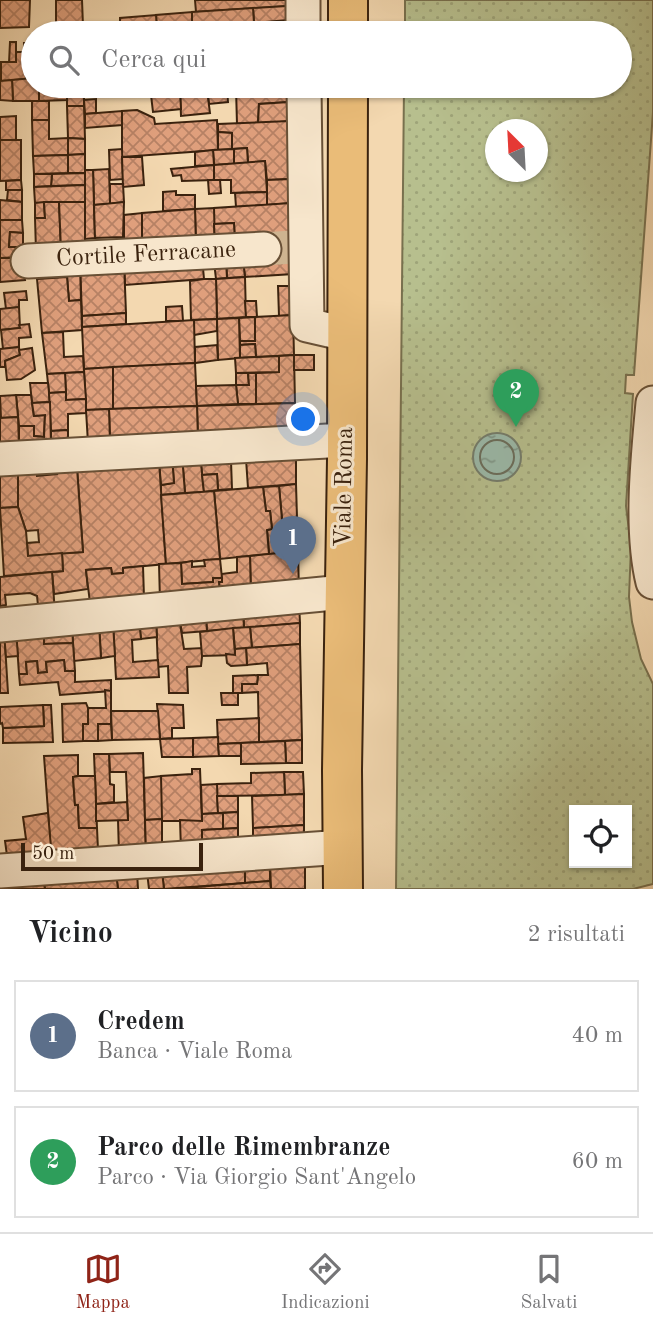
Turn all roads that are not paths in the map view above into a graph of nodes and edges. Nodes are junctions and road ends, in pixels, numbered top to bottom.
1 (303, 0) edge
2 (348, 0) edge
3 (303, 21) edge
4 (348, 21) edge
5 (303, 98) edge
6 (348, 98) edge
7 (346, 246) junction
8 (287, 248) junction
9 (28, 261) dead end
10 (346, 334) junction
11 (653, 402) edge
12 (346, 440) junction
13 (0, 458) edge
14 (652, 570) edge
15 (344, 592) junction
16 (0, 625) edge
17 (344, 847) junction
18 (0, 871) edge
19 (344, 889) edge

1 - 3 street
2 - 4 main road
5 - 8 street
6 - 7 main road, Viale Roma
7 - 8 street, Cortile Ferracane
7 - 10 main road, Viale Roma
8 - 9 street, Cortile Ferracane
8 - 10 street
10 - 12 main road, Viale Roma
11 - 14 street
12 - 13 street
12 - 15 main road, Viale Roma
15 - 16 street
15 - 17 main road, Viale Roma
17 - 18 street
17 - 19 main road, Viale Roma

